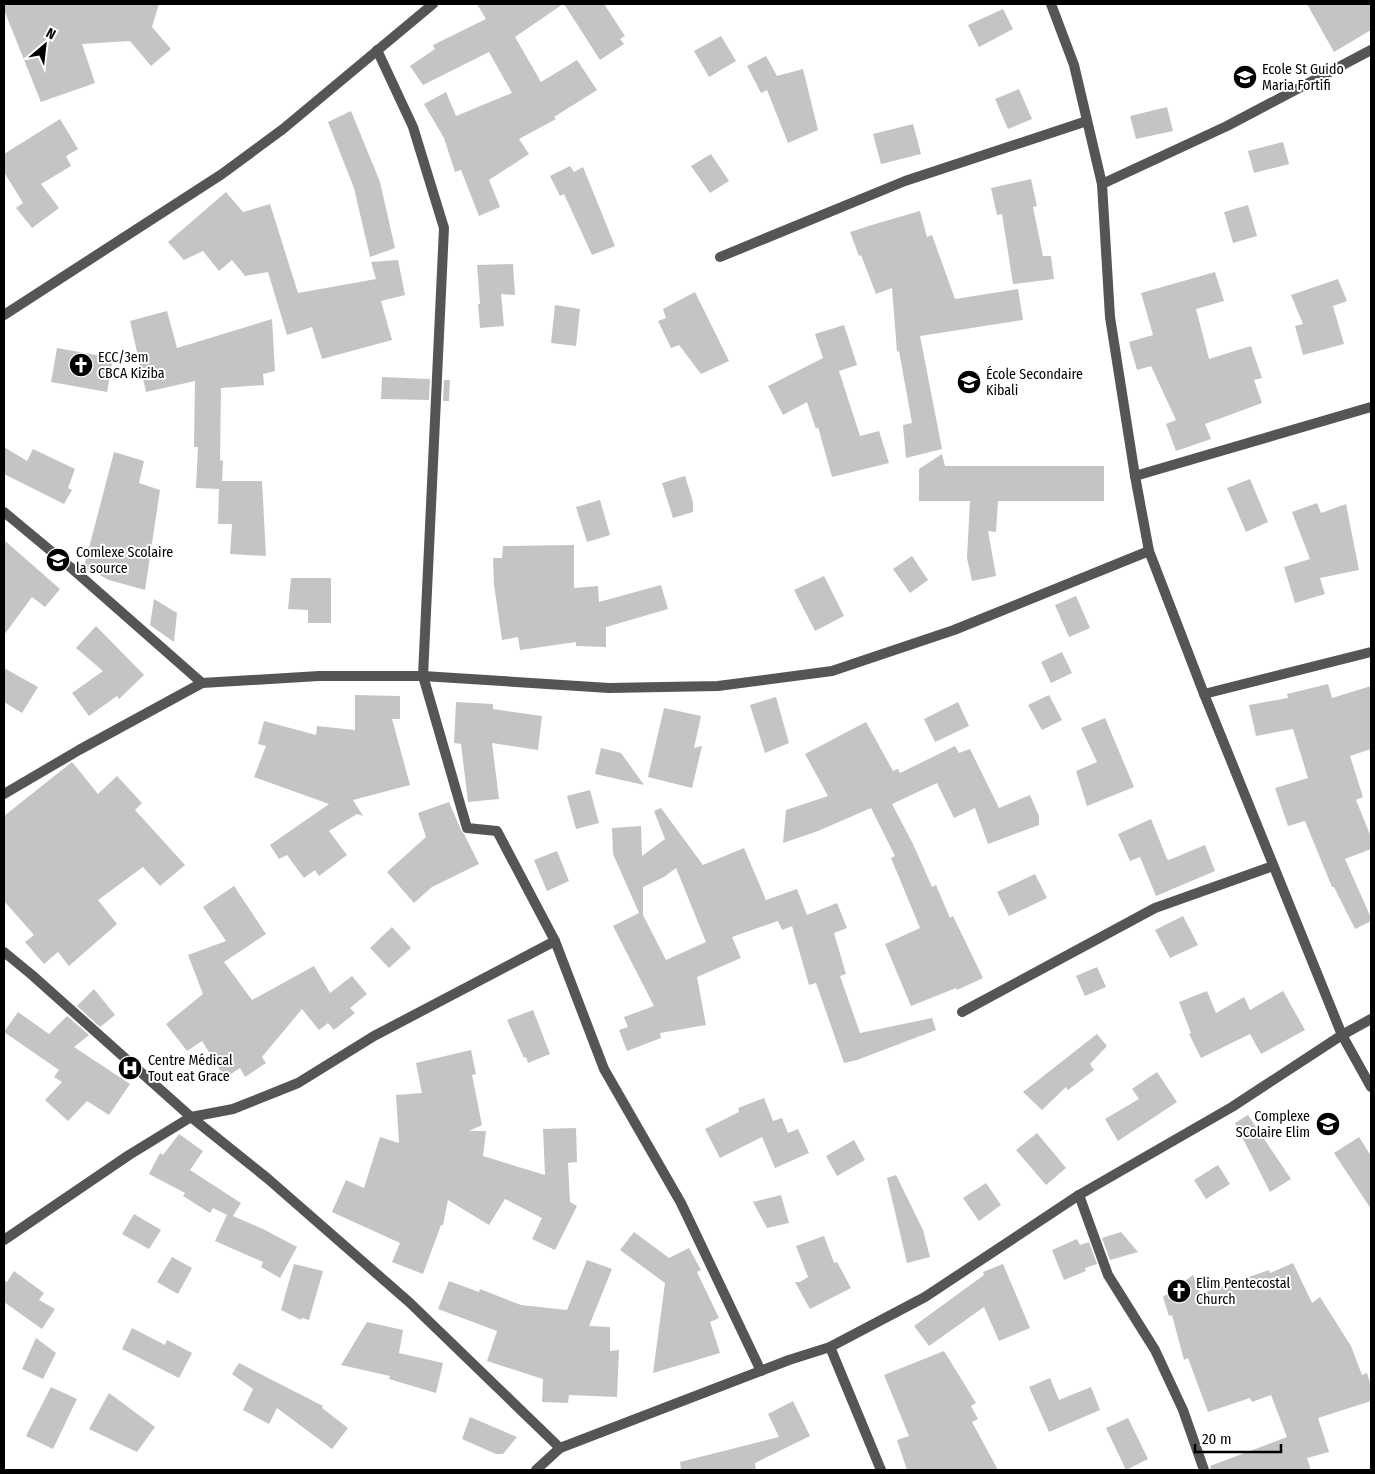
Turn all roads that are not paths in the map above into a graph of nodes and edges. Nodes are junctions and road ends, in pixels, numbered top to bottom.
1 (433, 4) edge
2 (1050, 4) edge
3 (377, 50) junction
4 (1371, 50) edge
5 (1087, 121) junction
6 (1102, 184) junction
7 (720, 257) dead end
8 (4, 315) edge
9 (1371, 407) edge
10 (1135, 476) junction
11 (4, 512) edge
12 (1149, 551) junction
13 (1371, 652) edge
14 (423, 676) junction
15 (202, 683) junction
16 (1204, 694) junction
17 (4, 794) edge
18 (1273, 866) junction
19 (555, 941) junction
20 (4, 952) edge
21 (962, 1012) dead end
22 (1371, 1018) edge
23 (1342, 1036) junction
24 (1371, 1087) edge
25 (191, 1117) junction
26 (1079, 1195) junction
27 (4, 1240) edge
28 (830, 1346) junction
29 (761, 1371) junction
30 (560, 1448) junction
31 (536, 1470) edge
32 (881, 1470) edge
33 (1204, 1470) edge

1 - 3 street
2 - 5 street
3 - 8 street
3 - 14 street
4 - 6 street
5 - 6 street
5 - 7 street
6 - 10 street
9 - 10 street
10 - 12 street
11 - 15 street
12 - 14 street
12 - 16 street
13 - 16 street
14 - 15 street
14 - 19 street
15 - 17 street
16 - 18 street
18 - 21 street
18 - 23 street
19 - 25 street
19 - 29 street
20 - 25 street
22 - 23 street
23 - 24 street
23 - 26 street
25 - 27 street
25 - 30 street
26 - 28 street
26 - 33 street
28 - 29 street
28 - 32 street
29 - 30 street
30 - 31 street

